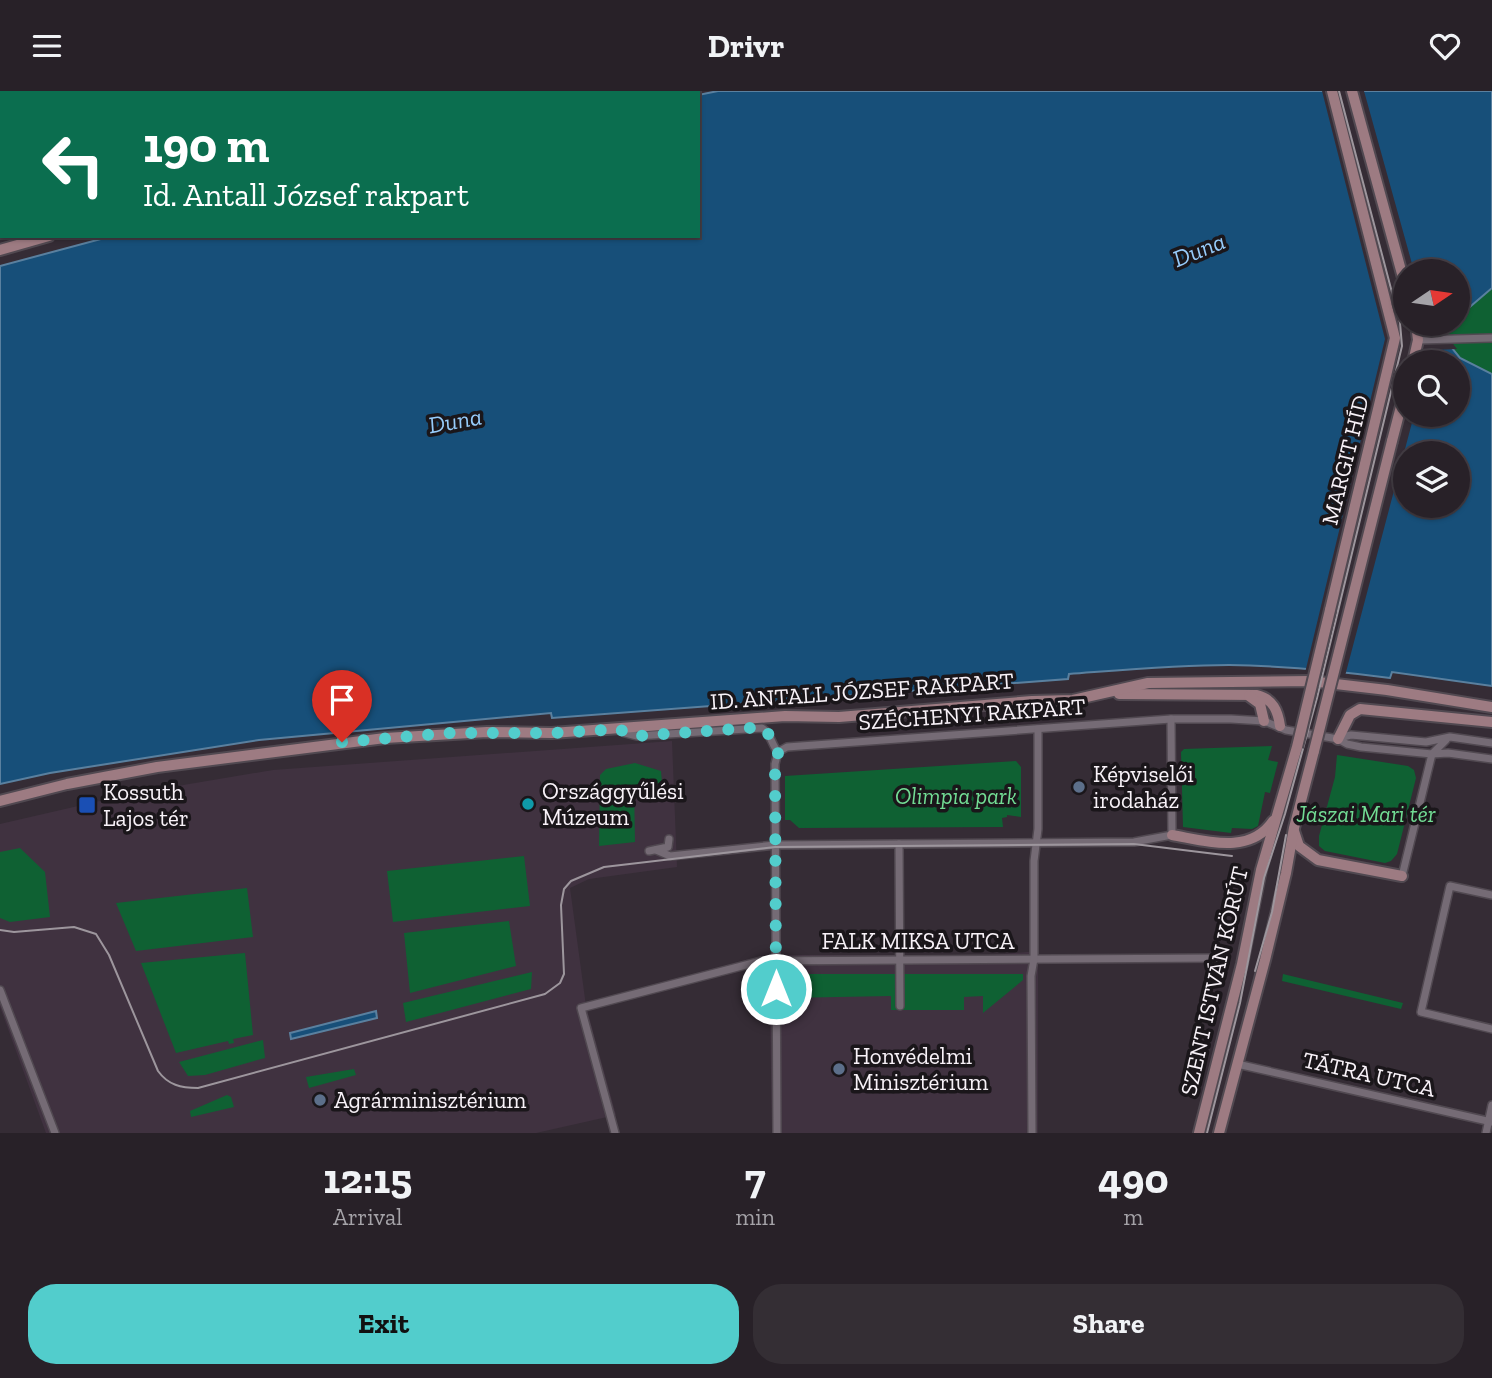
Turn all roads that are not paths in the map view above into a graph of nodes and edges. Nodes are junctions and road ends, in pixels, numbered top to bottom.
1 (1332, 91) edge
2 (1352, 91) edge
3 (42, 238) edge
4 (0, 250) edge
5 (1398, 259) edge
6 (1418, 336) edge
7 (1492, 338) edge
8 (1418, 340) junction
9 (1416, 350) edge
10 (1396, 427) edge
11 (1106, 693) junction
12 (1246, 695) junction
13 (1492, 707) edge
14 (1171, 719) junction
15 (1264, 721) junction
16 (1492, 722) edge
17 (1280, 726) junction
18 (620, 729) junction
19 (1038, 729) junction
20 (1450, 737) junction
21 (1338, 739) junction
22 (1492, 743) edge
23 (778, 753) junction
24 (1432, 754) junction
25 (1492, 759) edge
26 (0, 801) edge
27 (1172, 835) junction
28 (1266, 837) junction
29 (669, 839) dead end
30 (1036, 843) junction
31 (1294, 843) junction
32 (899, 844) junction
33 (775, 845) junction
34 (1402, 876) joint
35 (1492, 895) edge
36 (1220, 958) dead end
37 (1034, 959) junction
38 (900, 960) junction
39 (776, 961) junction
40 (0, 990) edge
41 (900, 1006) dead end
42 (1492, 1029) edge
43 (1237, 1064) junction
44 (1492, 1105) edge
45 (1490, 1122) edge
46 (55, 1133) edge
47 (615, 1133) edge
48 (777, 1133) edge
49 (1032, 1133) edge
50 (1199, 1133) edge
51 (1219, 1133) edge
52 (1486, 1133) edge

1 - 28 main road, MARGIT HÍD, bridge
2 - 5 main road
3 - 4 main road
6 - 8 main road
7 - 8 street
8 - 9 main road
10 - 31 main road, MARGIT HÍD, bridge
11 - 12 main road
11 - 13 main road
11 - 18 main road, ID. ANTALL JÓZSEF RAKPART
12 - 15 main road
12 - 17 main road
14 - 15 street
14 - 19 street, SZÉCHENYI RAKPART
14 - 27 street
15 - 17 street
16 - 21 main road
17 - 21 street
18 - 23 street, ID. ANTALL JÓZSEF RAKPART
18 - 26 main road, ID. ANTALL JÓZSEF RAKPART
19 - 23 street, SZÉCHENYI RAKPART
19 - 30 street
20 - 21 street
20 - 22 street
20 - 24 street
21 - 24 street
23 - 33 street
24 - 25 street
24 - 34 street
27 - 28 main road
27 - 30 street
28 - 50 main road, SZENT ISTVÁN KÖRÚT
29 - 33 street
30 - 32 street
30 - 37 street
31 - 34 main road
31 - 43 main road, SZENT ISTVÁN KÖRÚT
32 - 33 street
32 - 38 street
33 - 39 street
35 - 42 street
36 - 37 street, FALK MIKSA UTCA
37 - 38 street, FALK MIKSA UTCA
37 - 49 street
38 - 39 street, FALK MIKSA UTCA
38 - 41 street
39 - 47 street, FALK MIKSA UTCA
39 - 48 street
40 - 46 street
43 - 45 street, TÁTRA UTCA
43 - 51 main road, SZENT ISTVÁN KÖRÚT
44 - 45 street
45 - 52 street

